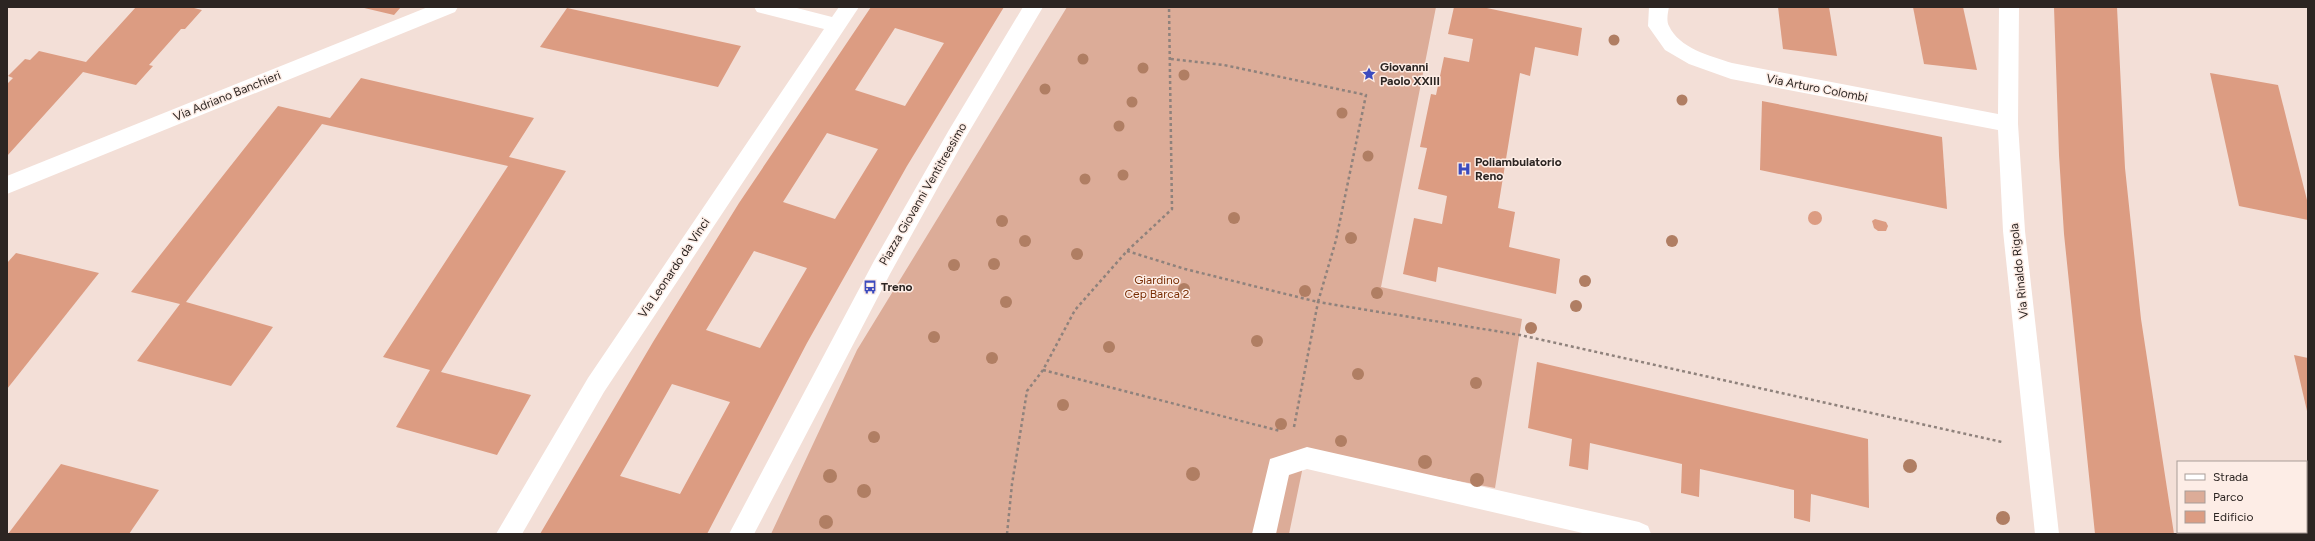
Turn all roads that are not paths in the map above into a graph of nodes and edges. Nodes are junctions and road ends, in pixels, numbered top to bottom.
1 (448, 7) edge
2 (764, 7) edge
3 (849, 7) edge
4 (1033, 7) edge
5 (1659, 7) edge
6 (2009, 7) edge
7 (836, 25) junction
8 (2008, 124) junction
9 (7, 185) edge
10 (508, 534) edge
11 (741, 534) edge
12 (1264, 534) edge
13 (1639, 534) edge
14 (2046, 534) edge

1 - 9 street, Via Adriano Banchieri
2 - 7 street
3 - 7 street, Via Leonardo da Vinci
4 - 11 street, Piazza Giovanni Ventitreesimo
5 - 8 street, Via Arturo Colombi
6 - 8 street, Via Rinaldo Rigola
7 - 10 street, Via Leonardo da Vinci
8 - 14 street, Via Rinaldo Rigola
12 - 13 street

